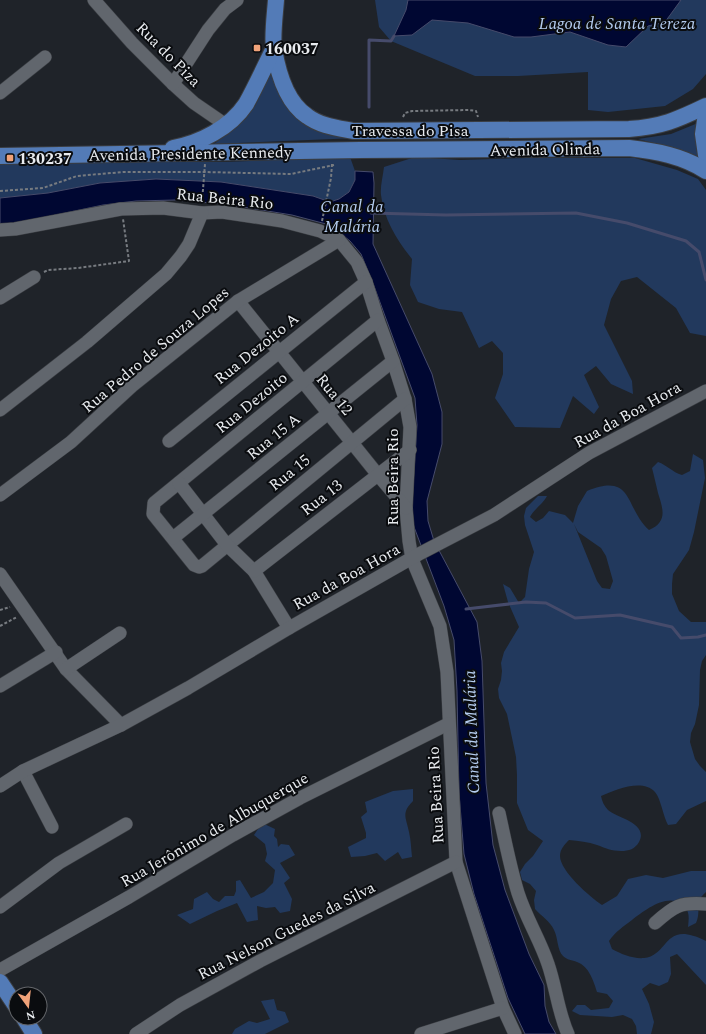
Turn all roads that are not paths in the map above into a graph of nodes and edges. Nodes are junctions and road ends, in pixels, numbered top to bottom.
1 (94, 0) edge
2 (237, 0) edge
3 (276, 0) edge
4 (274, 48) junction
5 (45, 57) dead end
6 (173, 84) junction
7 (0, 93) edge
8 (706, 106) edge
9 (706, 114) edge
10 (226, 125) junction
11 (136, 154) junction
12 (706, 155) edge
13 (0, 156) edge
14 (336, 158) joint
15 (706, 171) edge
16 (202, 208) junction
17 (0, 230) edge
18 (339, 240) junction
19 (34, 277) road end
20 (366, 282) junction
21 (0, 298) edge
22 (238, 301) junction
23 (378, 320) junction
24 (278, 352) junction
25 (393, 361) junction
26 (303, 382) junction
27 (706, 391) edge
28 (405, 399) junction
29 (0, 410) edge
30 (328, 413) junction
31 (169, 441) dead end
32 (352, 443) junction
33 (410, 450) junction
34 (378, 475) junction
35 (179, 484) junction
36 (0, 495) edge
37 (406, 508) junction
38 (203, 514) junction
39 (173, 538) junction
40 (227, 546) junction
41 (415, 556) junction
42 (254, 571) junction
43 (0, 574) edge
44 (289, 628) junction
45 (120, 633) dead end
46 (56, 652) junction
47 (66, 669) junction
48 (0, 686) edge
49 (122, 724) junction
50 (448, 724) junction
51 (23, 771) junction
52 (0, 786) edge
53 (499, 813) dead end
54 (126, 824) dead end
55 (52, 827) dead end
56 (456, 862) junction
57 (706, 904) edge
58 (0, 907) edge
59 (655, 923) dead end
60 (0, 970) edge
61 (0, 982) edge
62 (8, 994) edge
63 (503, 1008) junction
64 (136, 1034) edge
65 (421, 1034) edge
66 (515, 1034) edge
67 (568, 1034) edge

1 - 6 street, Rua do Piza
2 - 6 street
3 - 4 main road
4 - 8 main road, Travessa do Pisa
4 - 10 main road
5 - 7 street
6 - 10 street, Rua do Piza
9 - 12 main road
10 - 11 main road
11 - 13 main road, Avenida Presidente Kennedy
11 - 14 main road, Avenida Presidente Kennedy
14 - 15 main road, Avenida Olinda
16 - 17 street, Rua Beira Rio
16 - 18 street, Rua Beira Rio
16 - 29 street
18 - 20 street, Rua Beira Rio
18 - 22 street, Rua Pedro de Souza Lopes
19 - 21 street
20 - 23 street, Rua Beira Rio
20 - 24 street, Rua Dezoito A
22 - 24 street, Rua 12
22 - 36 street, Rua Pedro de Souza Lopes
23 - 25 street, Rua Beira Rio
23 - 26 street, Rua Dezoito
24 - 26 street, Rua 12
24 - 31 street, Rua Dezoito A
25 - 28 street, Rua Beira Rio
25 - 30 street, Rua 15 A
26 - 30 street, Rua 12
26 - 35 street, Rua Dezoito
27 - 41 street, Rua da Boa Hora
28 - 32 street, Rua 15
28 - 33 street, Rua Beira Rio
30 - 32 street, Rua 12
30 - 38 street, Rua 15 A
32 - 34 street, Rua 12
32 - 40 street, Rua 15
33 - 34 street, Rua 13
33 - 37 street, Rua Beira Rio
34 - 37 street, Rua 12
34 - 42 street, Rua 13
35 - 38 street
35 - 39 street, Rua Dezoito
37 - 41 street, Rua Beira Rio
38 - 39 street, Rua 15 A
38 - 40 street
39 - 40 street, Rua 15
40 - 42 street
41 - 44 street, Rua da Boa Hora
41 - 50 street, Rua Beira Rio
42 - 44 street
43 - 46 street
44 - 49 street, Rua da Boa Hora
45 - 47 street
46 - 47 street
46 - 48 street
47 - 49 street
49 - 51 street, Rua da Boa Hora
50 - 56 street, Rua Beira Rio
50 - 60 street, Rua Jerônimo de Albuquerque
51 - 52 street, Rua da Boa Hora
51 - 55 street
53 - 67 street
54 - 58 street
56 - 63 street, Rua Beira Rio
56 - 64 street, Rua Nelson Guedes da Silva
57 - 59 street
61 - 62 main road
63 - 65 street
63 - 66 street, Rua Beira Rio

